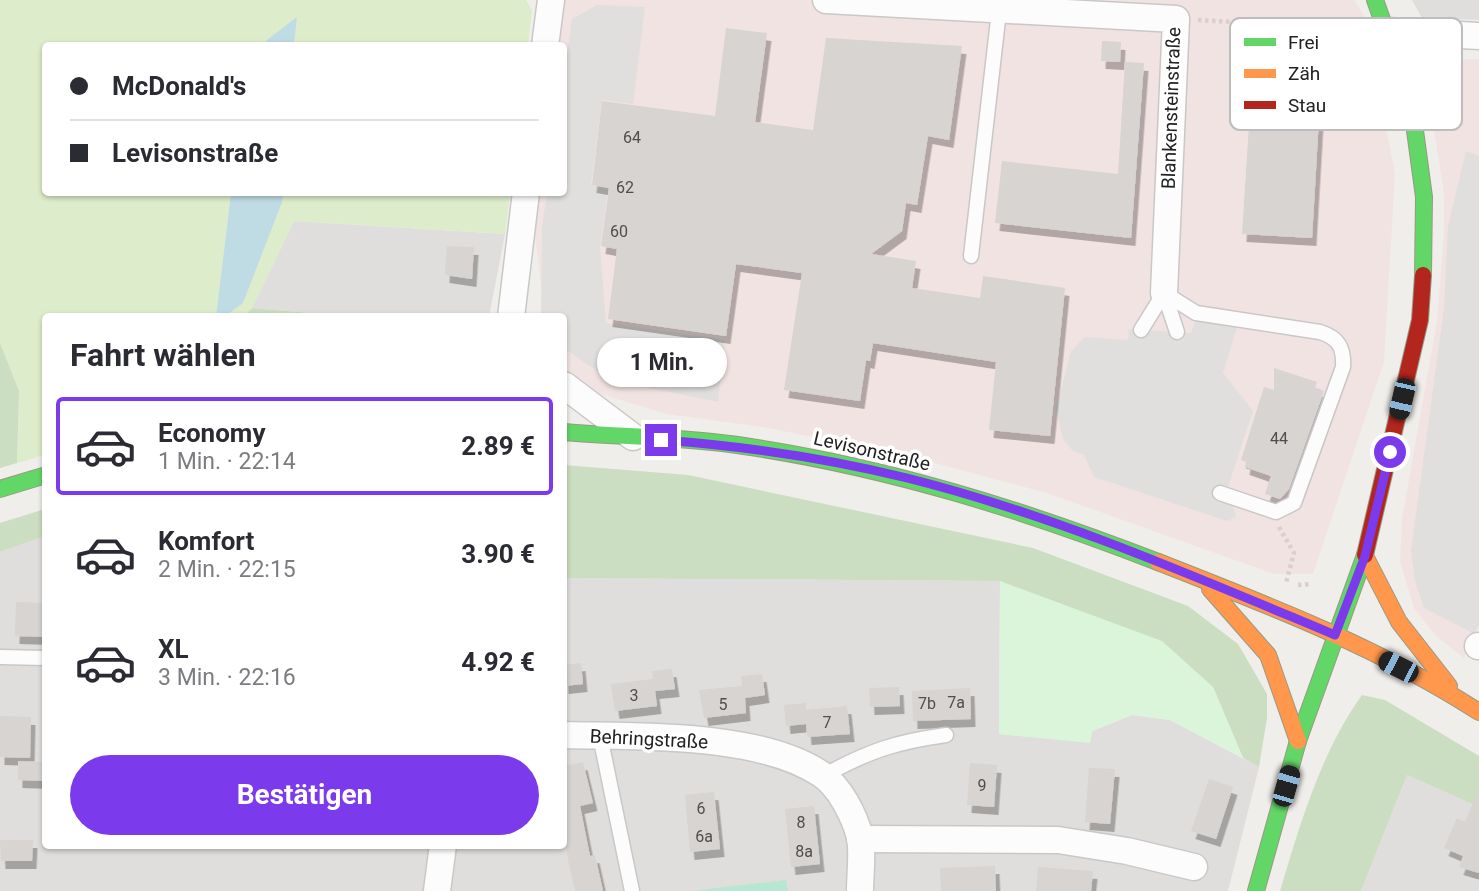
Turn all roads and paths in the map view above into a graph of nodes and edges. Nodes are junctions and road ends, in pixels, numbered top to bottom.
1 (551, 0) edge
2 (826, 0) edge
3 (1376, 0) edge
4 (999, 11) junction
5 (1382, 18) edge
6 (1176, 19) junction
7 (1230, 22) edge
8 (546, 42) edge
9 (1415, 130) edge
10 (525, 196) edge
11 (971, 256) dead end
12 (1164, 293) junction
13 (511, 313) edge
14 (1140, 330) dead end
15 (1177, 332) dead end
16 (567, 387) edge
17 (567, 432) edge
18 (634, 438) junction
19 (42, 476) edge
20 (0, 489) edge
21 (1220, 493) dead end
22 (1267, 508) junction
23 (1365, 556) junction
24 (1198, 578) junction
25 (1311, 584) dead end
26 (1335, 635) junction
27 (0, 657) edge
28 (42, 658) edge
29 (1459, 698) junction
30 (1479, 712) edge
31 (567, 735) edge
32 (946, 735) dead end
33 (600, 736) junction
34 (1298, 741) junction
35 (823, 776) junction
36 (860, 839) junction
37 (442, 849) edge
38 (1194, 867) dead end
39 (437, 891) edge
40 (632, 891) edge
41 (860, 891) edge
42 (1256, 891) edge

1 - 8 street
2 - 4 street, Blankensteinstraße
3 - 5 main road
4 - 6 street, Blankensteinstraße
4 - 11 lane
6 - 7 path
6 - 12 street, Blankensteinstraße
9 - 23 main road
10 - 13 street
12 - 14 lane
12 - 15 lane
12 - 22 lane
16 - 18 street
17 - 18 main road, Levisonstraße
18 - 24 main road, Levisonstraße
19 - 20 main road
21 - 22 lane
22 - 25 path
23 - 26 main road
23 - 29 main road, Levisonstraße
24 - 26 main road, Levisonstraße
24 - 34 main road, Levisonstraße
26 - 29 main road, Levisonstraße
26 - 34 main road
27 - 28 lane
29 - 30 main road, Levisonstraße
31 - 33 street, Behringstraße
32 - 35 lane
33 - 35 street, Behringstraße
33 - 40 lane
34 - 42 main road
35 - 36 street, Behringstraße
36 - 38 street
36 - 41 street, Behringstraße
37 - 39 street

